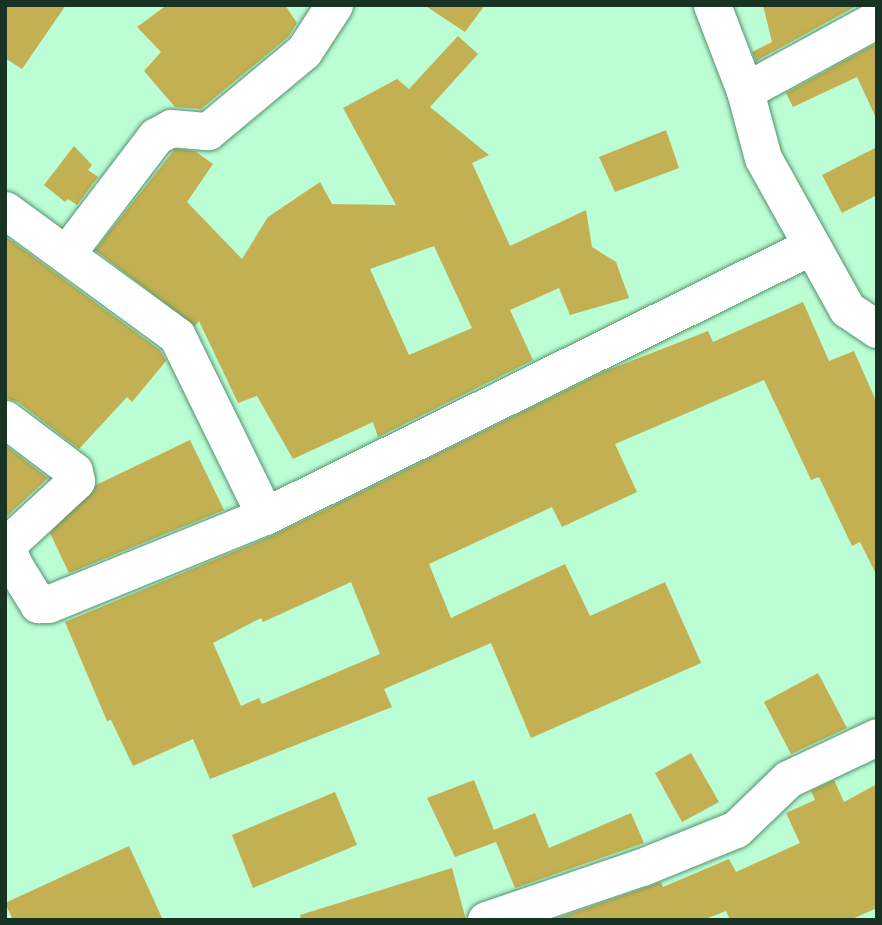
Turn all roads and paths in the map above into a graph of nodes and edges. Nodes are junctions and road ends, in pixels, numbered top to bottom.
1 (334, 5) edge
2 (712, 5) edge
3 (877, 19) edge
4 (745, 91) junction
5 (5, 210) edge
6 (809, 247) junction
7 (66, 254) junction
8 (877, 330) edge
9 (5, 419) edge
10 (265, 516) junction
11 (877, 737) edge
12 (486, 920) edge

1 - 7 street
2 - 4 street
3 - 4 street
4 - 6 street
5 - 7 street
6 - 8 street
6 - 10 street
7 - 10 street
9 - 10 street
11 - 12 street

